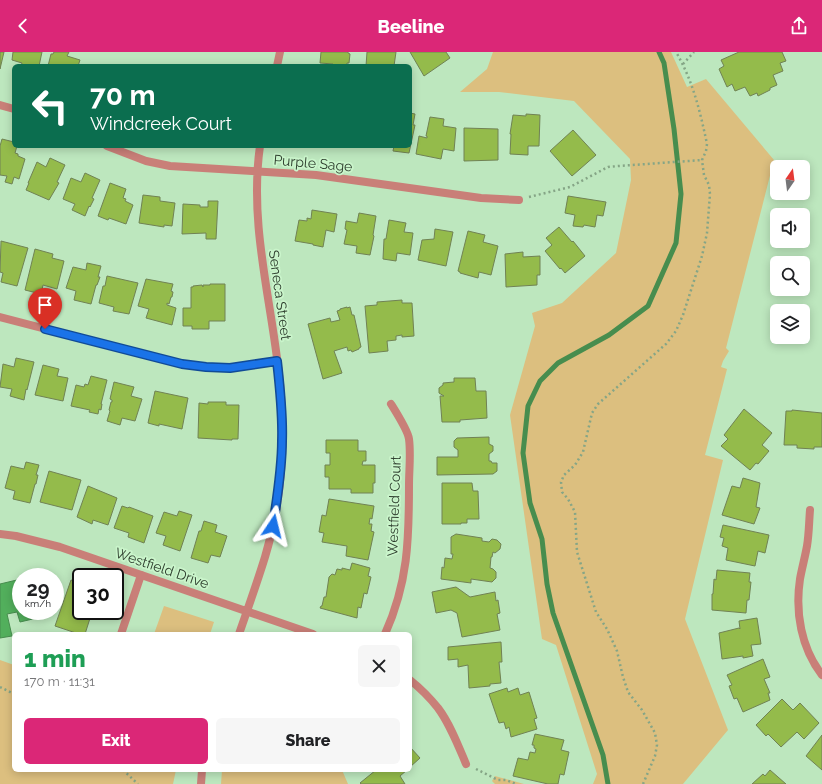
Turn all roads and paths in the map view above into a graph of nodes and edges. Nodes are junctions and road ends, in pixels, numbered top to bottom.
1 (280, 52) edge
2 (676, 52) edge
3 (694, 52) edge
4 (277, 64) edge
5 (683, 64) junction
6 (0, 105) edge
7 (12, 108) edge
8 (112, 148) edge
9 (260, 148) edge
10 (702, 160) junction
11 (258, 172) junction
12 (519, 200) joint
13 (0, 317) edge
14 (277, 361) junction
15 (392, 404) dead end
16 (810, 510) dead end
17 (0, 534) edge
18 (141, 575) junction
19 (247, 611) junction
20 (121, 632) edge
21 (240, 632) edge
22 (307, 632) edge
23 (386, 632) edge
24 (822, 675) edge
25 (412, 682) edge
26 (0, 687) edge
27 (12, 693) edge
28 (466, 764) joint
29 (125, 772) edge
30 (202, 772) edge
31 (138, 784) edge
32 (201, 784) edge
33 (516, 784) edge
34 (643, 784) edge

1 - 4 street
2 - 5 path
3 - 5 path
5 - 10 path
6 - 7 street
8 - 11 street, Purple Sage
9 - 11 street, Seneca Street
10 - 12 path
10 - 34 path
11 - 12 street, Purple Sage
11 - 14 street, Seneca Street
13 - 14 street
14 - 19 street, Seneca Street
15 - 23 street, Westfield Court
16 - 24 street
17 - 18 street, Westfield Drive
18 - 19 street, Westfield Drive
18 - 20 street
19 - 21 street, Seneca Street
19 - 22 street, Westfield Drive
25 - 28 street
26 - 27 path
28 - 33 path
29 - 31 path
30 - 32 street

